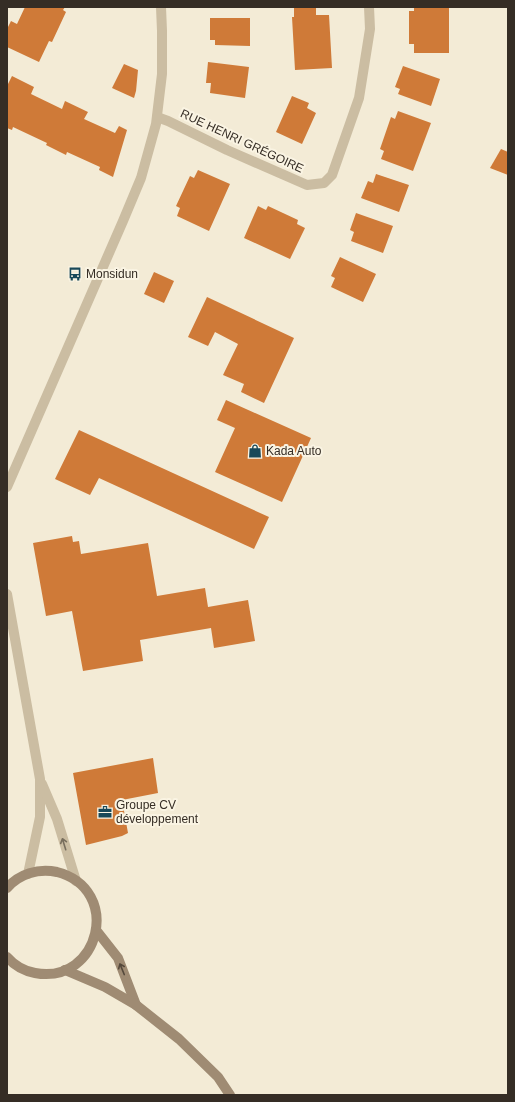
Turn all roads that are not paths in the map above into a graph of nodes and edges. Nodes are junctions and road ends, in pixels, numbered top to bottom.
1 (161, 7) edge
2 (369, 7) edge
3 (157, 117) junction
4 (7, 487) edge
5 (7, 594) edge
6 (40, 779) junction
7 (28, 874) junction
8 (76, 881) junction
9 (7, 887) edge
10 (96, 930) junction
11 (7, 957) edge
12 (65, 970) junction
13 (136, 1005) junction
14 (230, 1095) edge

1 - 3 street
2 - 3 street, RUE HENRI GRÉGOIRE
3 - 4 street
5 - 6 street
6 - 7 street
8 -> 6 street
7 - 8 street
7 - 9 street
8 - 10 street
10 - 12 street
13 -> 10 street
11 - 12 street
12 - 13 street
13 - 14 street

